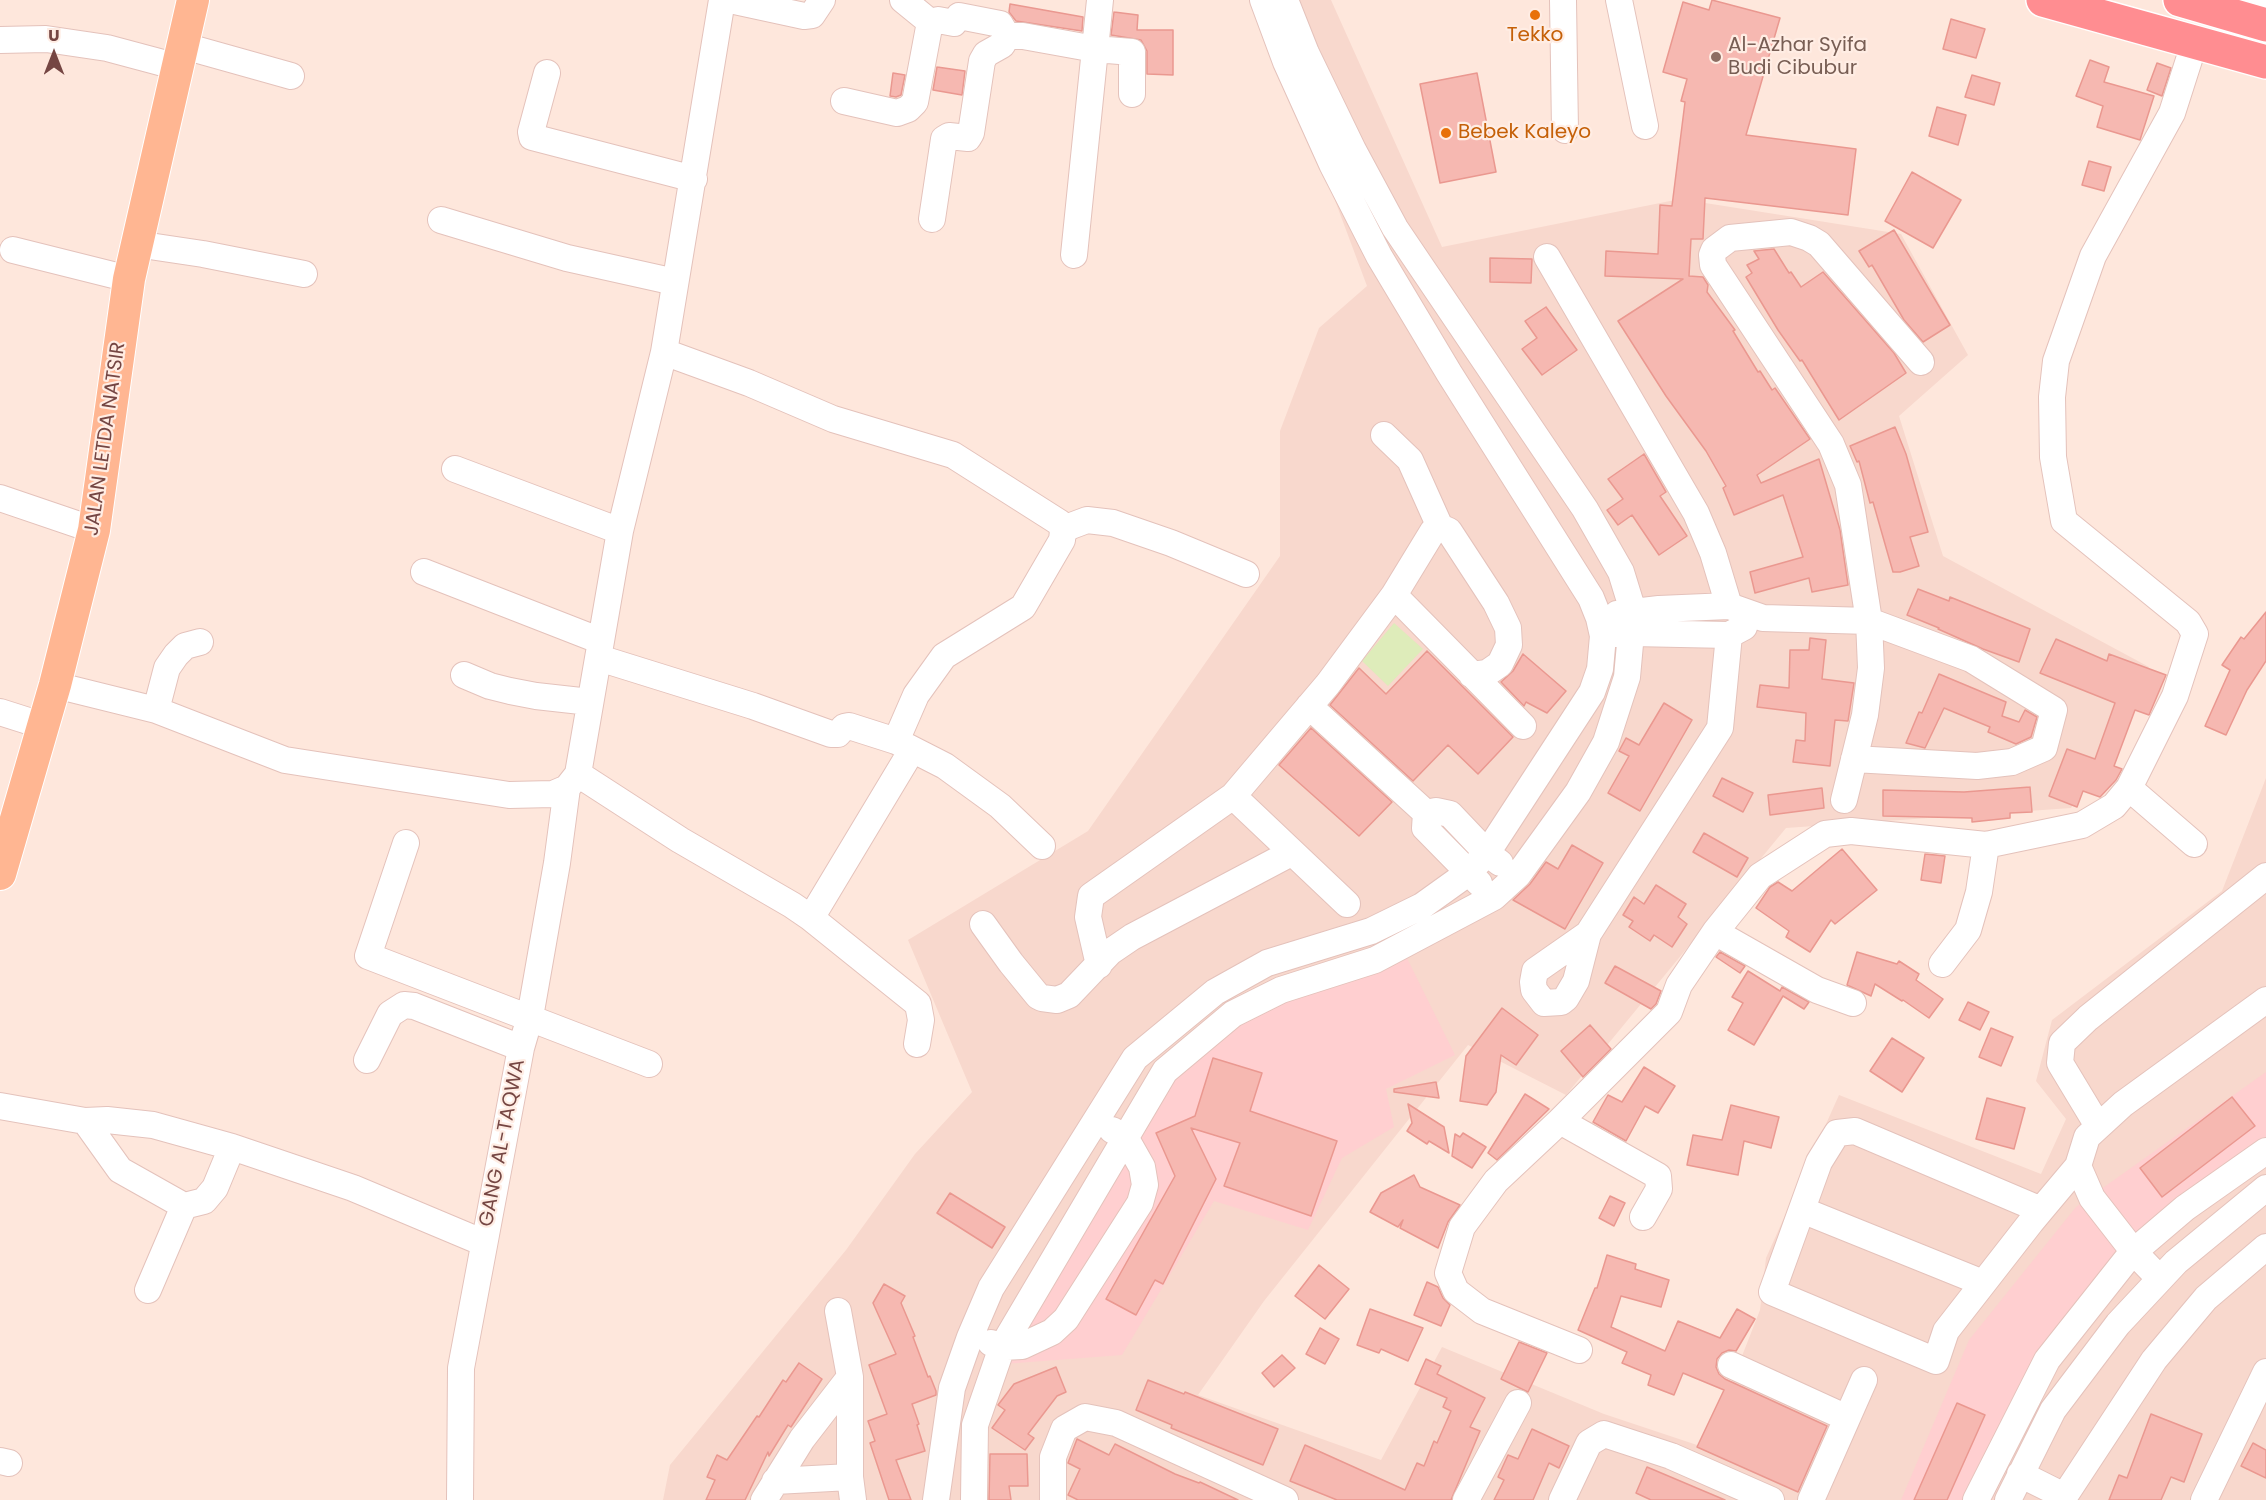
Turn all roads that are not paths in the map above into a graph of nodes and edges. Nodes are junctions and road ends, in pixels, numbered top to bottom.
1 (193, 0) edge
2 (722, 0) edge
3 (730, 0) edge
4 (822, 0) edge
5 (903, 0) edge
6 (1100, 0) edge
7 (1263, 0) edge
8 (1285, 0) edge
9 (1563, 0) edge
10 (1619, 0) edge
11 (2043, 0) edge
12 (2181, 0) edge
13 (2266, 6) edge
14 (930, 21) junction
15 (2266, 25) edge
16 (1007, 36) junction
17 (0, 40) edge
18 (2195, 41) junction
19 (1095, 49) junction
20 (181, 57) junction
21 (1296, 58) junction
22 (2266, 62) edge
23 (547, 73) dead end
24 (291, 76) dead end
25 (1131, 94) dead end
26 (844, 101) dead end
27 (1646, 126) dead end
28 (1564, 130) dead end
29 (694, 179) junction
30 (932, 219) dead end
31 (441, 220) dead end
32 (136, 244) junction
33 (13, 250) dead end
34 (1074, 255) dead end
35 (1548, 257) dead end
36 (304, 274) dead end
37 (129, 279) junction
38 (675, 282) junction
39 (664, 351) junction
40 (1921, 362) dead end
41 (1384, 435) dead end
42 (455, 469) dead end
43 (0, 498) edge
44 (1440, 527) junction
45 (94, 530) junction
46 (620, 531) junction
47 (1063, 531) junction
48 (424, 572) dead end
49 (1246, 574) dead end
50 (1394, 595) junction
51 (1729, 606) junction
52 (1763, 618) junction
53 (1869, 621) junction
54 (1633, 622) junction
55 (1601, 627) junction
56 (1728, 635) junction
57 (200, 642) dead end
58 (600, 649) junction
59 (464, 675) dead end
60 (1472, 675) junction
61 (55, 685) junction
62 (590, 702) junction
63 (1309, 706) junction
64 (156, 710) junction
65 (0, 712) edge
66 (44, 726) junction
67 (1523, 726) dead end
68 (904, 746) junction
69 (1854, 759) junction
70 (573, 781) junction
71 (2129, 788) junction
72 (1233, 796) junction
73 (1844, 800) dead end
74 (1426, 813) junction
75 (7, 831) edge
76 (406, 843) dead end
77 (2194, 844) dead end
78 (1986, 845) junction
79 (1042, 846) dead end
80 (1291, 853) junction
81 (1487, 853) junction
82 (1468, 873) junction
83 (0, 874) edge
84 (1518, 876) junction
85 (2266, 876) edge
86 (1494, 897) junction
87 (1347, 904) dead end
88 (811, 918) junction
89 (983, 924) dead end
90 (1715, 932) junction
91 (1588, 934) dead end
92 (1942, 964) dead end
93 (1099, 965) junction
94 (2266, 1000) edge
95 (1853, 1003) dead end
96 (530, 1017) junction
97 (917, 1044) dead end
98 (521, 1048) junction
99 (367, 1060) dead end
100 (649, 1064) dead end
101 (0, 1106) edge
102 (85, 1121) junction
103 (1096, 1121) junction
104 (1560, 1121) junction
105 (2098, 1126) junction
106 (1125, 1137) junction
107 (232, 1147) junction
108 (2266, 1151) edge
109 (2079, 1166) junction
110 (2266, 1188) edge
111 (184, 1206) junction
112 (1802, 1210) junction
113 (2041, 1210) junction
114 (1643, 1217) dead end
115 (484, 1243) junction
116 (2266, 1247) edge
117 (2134, 1252) junction
118 (2160, 1279) junction
119 (1983, 1283) junction
120 (148, 1290) dead end
121 (838, 1311) dead end
122 (970, 1336) junction
123 (1002, 1347) junction
124 (1579, 1350) dead end
125 (1731, 1365) dead end
126 (2266, 1372) edge
127 (850, 1377) junction
128 (1864, 1380) dead end
129 (1518, 1403) dead end
130 (1847, 1418) junction
131 (2020, 1474) junction
132 (852, 1488) edge
133 (769, 1490) edge
134 (2063, 1498) edge
135 (460, 1500) edge
136 (936, 1500) edge
137 (974, 1500) edge
138 (1053, 1500) edge
139 (1285, 1500) edge
140 (1466, 1500) edge
141 (1562, 1500) edge
142 (1771, 1500) edge
143 (1811, 1500) edge
144 (1976, 1500) edge
145 (2008, 1500) edge
146 (2204, 1500) edge

1 - 20 main road, JALAN LETDA NATSIR
2 - 29 street, GANG AL-TAQWA
3 - 4 street
5 - 14 street
6 - 19 street
7 - 21 street
8 - 21 street
9 - 28 street
10 - 27 street
11 - 18 highway
12 - 13 street
12 - 15 highway
14 - 16 street
14 - 26 street
16 - 19 street
16 - 30 street
17 - 20 street
18 - 22 highway
18 - 71 street
19 - 25 street
19 - 34 street
20 - 24 street
20 - 32 main road, JALAN LETDA NATSIR
21 - 54 street
21 - 55 street
23 - 29 street
29 - 38 street, GANG AL-TAQWA
31 - 38 street
32 - 36 street
32 - 37 main road, JALAN LETDA NATSIR
33 - 37 street
35 - 51 street
37 - 45 main road, JALAN LETDA NATSIR
38 - 39 street, GANG AL-TAQWA
39 - 46 street, GANG AL-TAQWA
39 - 47 street
40 - 53 street
41 - 44 street
42 - 46 street
43 - 45 street
44 - 50 street
44 - 60 street
45 - 61 main road, JALAN LETDA NATSIR
46 - 58 street, GANG AL-TAQWA
47 - 49 street
47 - 68 street
48 - 58 street
50 - 60 street
50 - 63 street
51 - 52 street
51 - 54 street
52 - 53 street
52 - 56 street
53 - 69 street
53 - 69 street
54 - 55 street
54 - 56 street
54 - 84 street
55 - 81 street
56 - 91 street
57 - 64 street
58 - 62 street, GANG AL-TAQWA
58 - 68 street
59 - 62 street
60 - 67 street
61 - 64 street
61 - 66 main road, JALAN LETDA NATSIR
62 - 70 street, GANG AL-TAQWA
63 - 72 street
63 - 74 street
64 - 70 street
65 - 66 street
66 - 75 main road, JALAN LETDA NATSIR
68 - 79 street
68 - 88 street
69 - 73 street
70 - 88 street
70 - 96 street, GANG AL-TAQWA
71 - 77 street
71 - 78 street
72 - 80 street
72 - 93 street
74 - 81 street
74 - 82 street
75 - 83 main road, JALAN LETDA NATSIR
76 - 96 street
78 - 90 street
78 - 92 street
80 - 87 street
80 - 93 street
81 - 82 street
81 - 84 street
82 - 86 street
82 - 103 street
84 - 86 street
85 - 105 street
86 - 106 street
88 - 97 street
89 - 93 street
90 - 95 street
90 - 104 street
94 - 105 street
96 - 98 street, GANG AL-TAQWA
96 - 100 street
98 - 99 street
98 - 115 street, GANG AL-TAQWA
101 - 102 street
102 - 107 street
102 - 111 street
103 - 106 street
103 - 122 street
104 - 114 street
104 - 124 street
105 - 109 street
106 - 123 street
106 - 123 street
107 - 111 street
107 - 115 street
108 - 117 street
109 - 113 street
109 - 117 street
110 - 118 street
111 - 120 street
112 - 113 street
112 - 119 street
112 - 119 street
113 - 119 street
115 - 135 street, GANG AL-TAQWA
116 - 134 street
117 - 118 street
117 - 144 street
118 - 131 street
121 - 127 street
122 - 123 street
122 - 136 street
123 - 137 street
125 - 130 street
126 - 146 street
127 - 132 street
127 - 133 street
128 - 130 street
129 - 140 street
130 - 143 street
131 - 134 street
131 - 145 street
132 - 133 street
138 - 139 street
141 - 142 street

